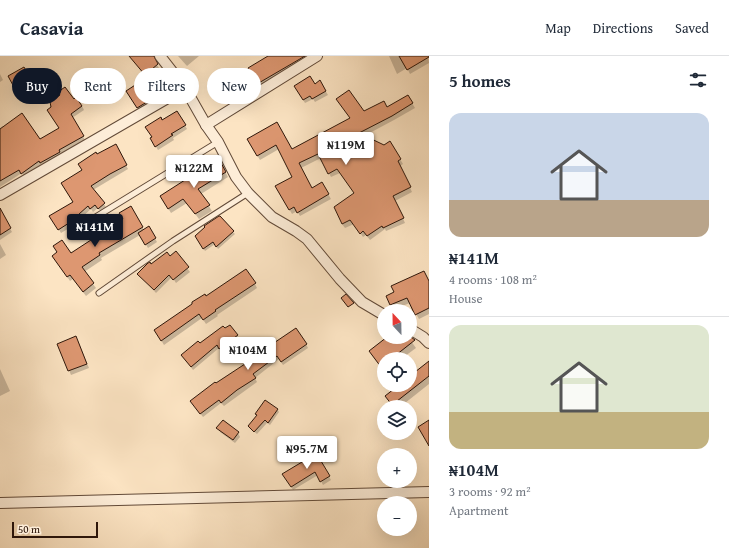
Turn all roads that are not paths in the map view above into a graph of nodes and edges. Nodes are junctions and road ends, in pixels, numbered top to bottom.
1 (160, 56) edge
2 (317, 56) edge
3 (169, 68) edge
4 (157, 104) edge
5 (194, 104) edge
6 (206, 125) junction
7 (218, 142) junction
8 (248, 194) junction
9 (0, 195) edge
10 (86, 223) dead end
11 (99, 294) dead end
12 (377, 311) edge
13 (417, 334) edge
14 (429, 343) edge
15 (429, 492) edge
16 (0, 503) edge

1 - 3 street
2 - 6 street
4 - 9 street
5 - 6 street
6 - 7 street
7 - 8 street
7 - 10 lane
8 - 11 lane
8 - 12 street
13 - 14 street
15 - 16 street

